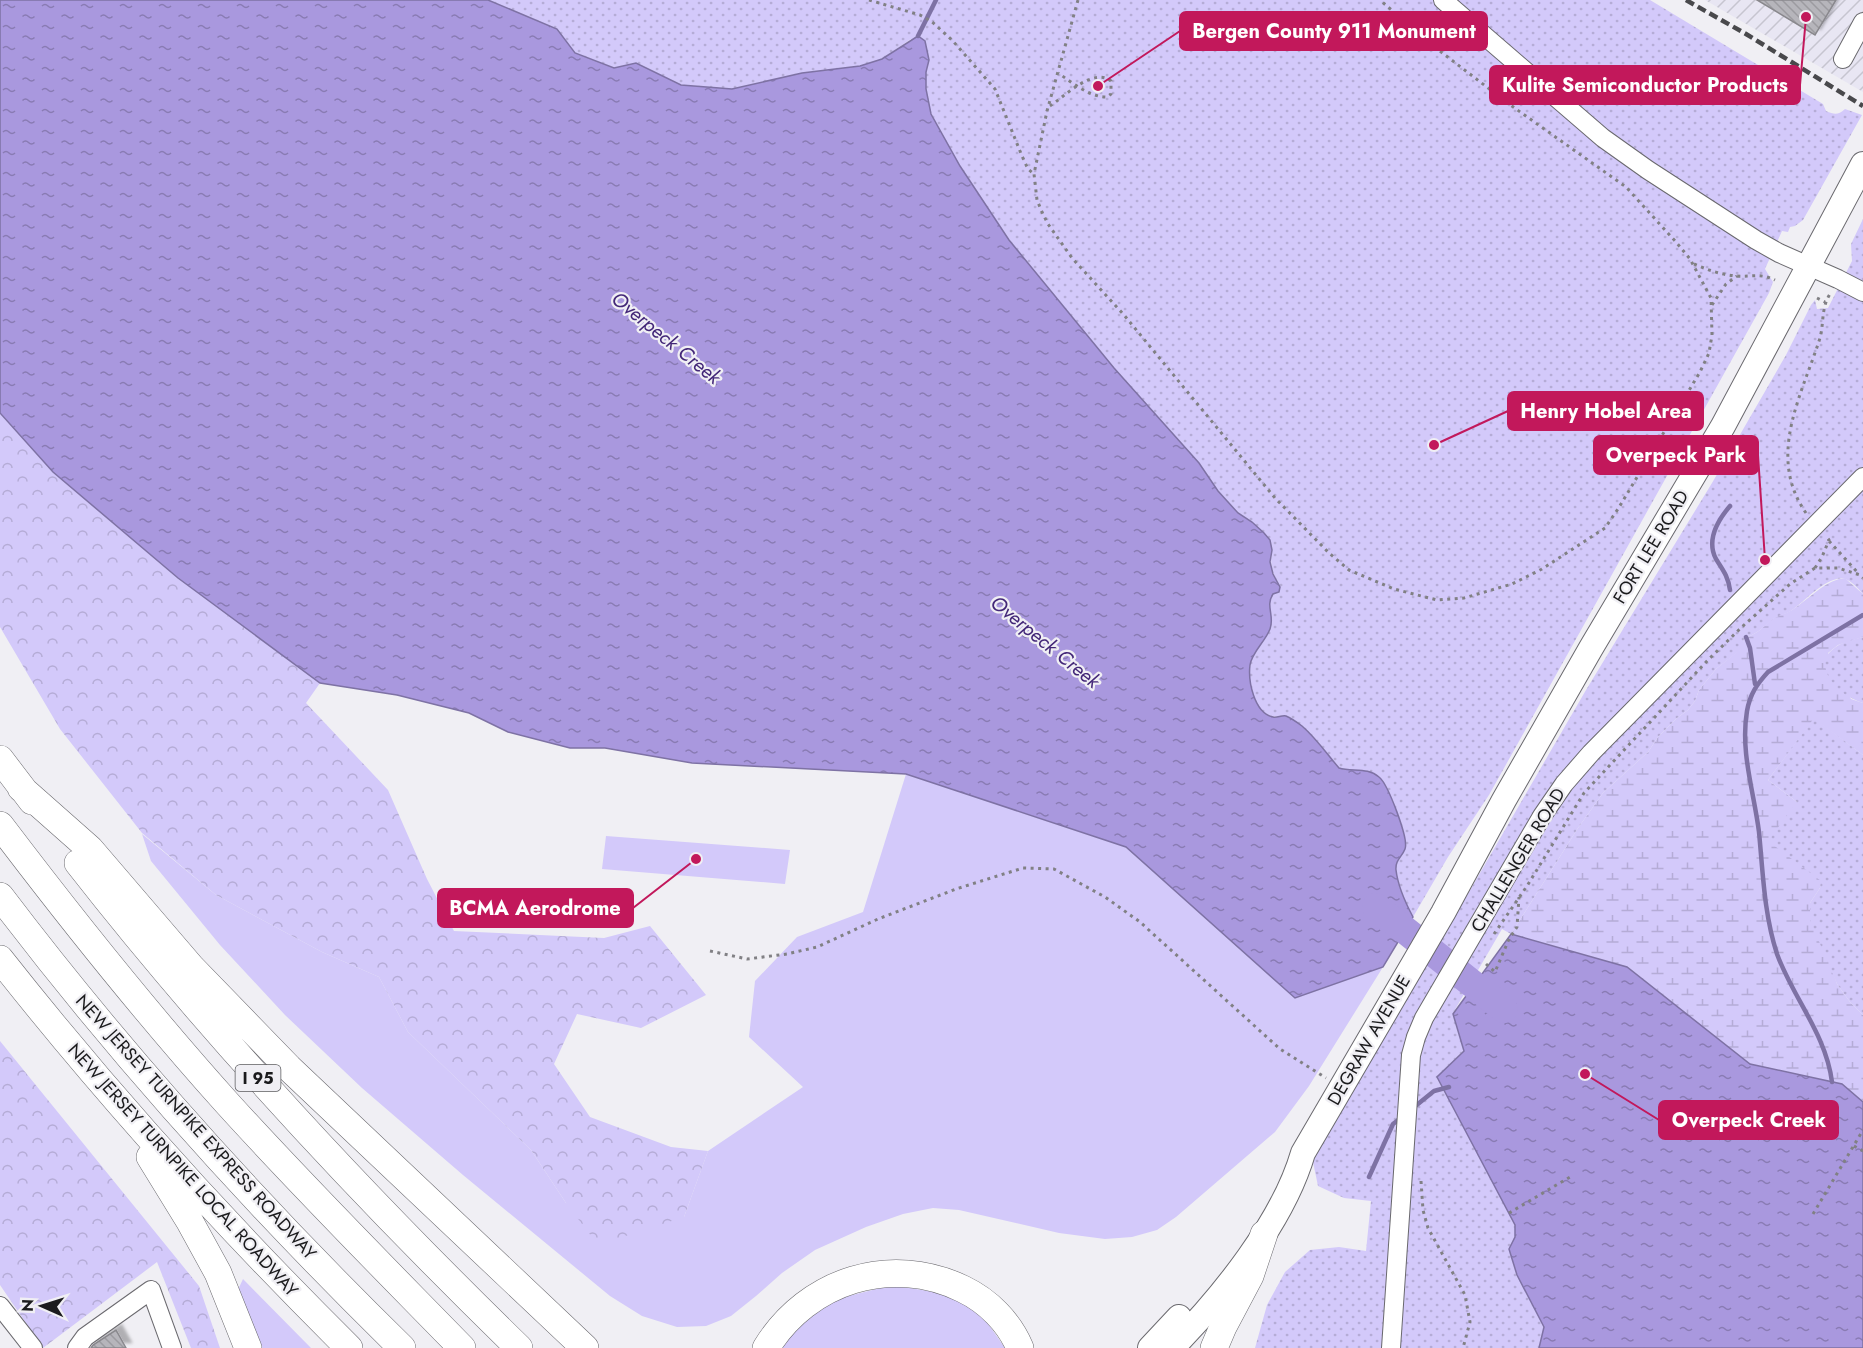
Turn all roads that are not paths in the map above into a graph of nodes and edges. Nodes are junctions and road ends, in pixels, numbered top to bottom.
1 (1443, 0) edge
2 (1863, 22) edge
3 (1843, 59) dead end
4 (1863, 164) edge
5 (1809, 266) junction
6 (1863, 292) edge
7 (1863, 477) edge
8 (0, 759) edge
9 (21, 788) junction
10 (0, 825) edge
11 (0, 896) edge
12 (1435, 927) joint
13 (0, 959) edge
14 (115, 1099) junction
15 (1303, 1154) junction
16 (1263, 1234) junction
17 (0, 1306) edge
18 (33, 1348) edge
19 (77, 1348) edge
20 (172, 1348) edge
21 (248, 1348) edge
22 (349, 1348) edge
23 (402, 1348) edge
24 (462, 1348) edge
25 (519, 1348) edge
26 (585, 1348) edge
27 (766, 1348) edge
28 (1020, 1348) edge
29 (1150, 1348) edge
30 (1172, 1348) edge
31 (1214, 1348) edge
32 (1391, 1348) edge

1 - 5 street
2 - 3 street
4 - 5 main road, FORT LEE ROAD
5 - 6 street
5 - 12 main road, FORT LEE ROAD
7 - 32 street, CHALLENGER ROAD
8 - 9 highway, I 95
9 - 25 highway, I 95
9 - 26 highway
10 - 24 highway, I 95
11 - 23 highway, NEW JERSEY TURNPIKE EXPRESS ROADWAY
12 - 15 main road, DEGRAW AVENUE
13 - 14 highway, NEW JERSEY TURNPIKE LOCAL ROADWAY
14 - 21 highway
14 - 22 highway, NEW JERSEY TURNPIKE LOCAL ROADWAY
15 - 16 main road, DEGRAW AVENUE
15 - 29 main road, DEGRAW AVENUE
16 - 30 main road, DEGRAW AVENUE
16 - 31 highway
17 - 18 street
19 - 20 street
27 - 28 highway

